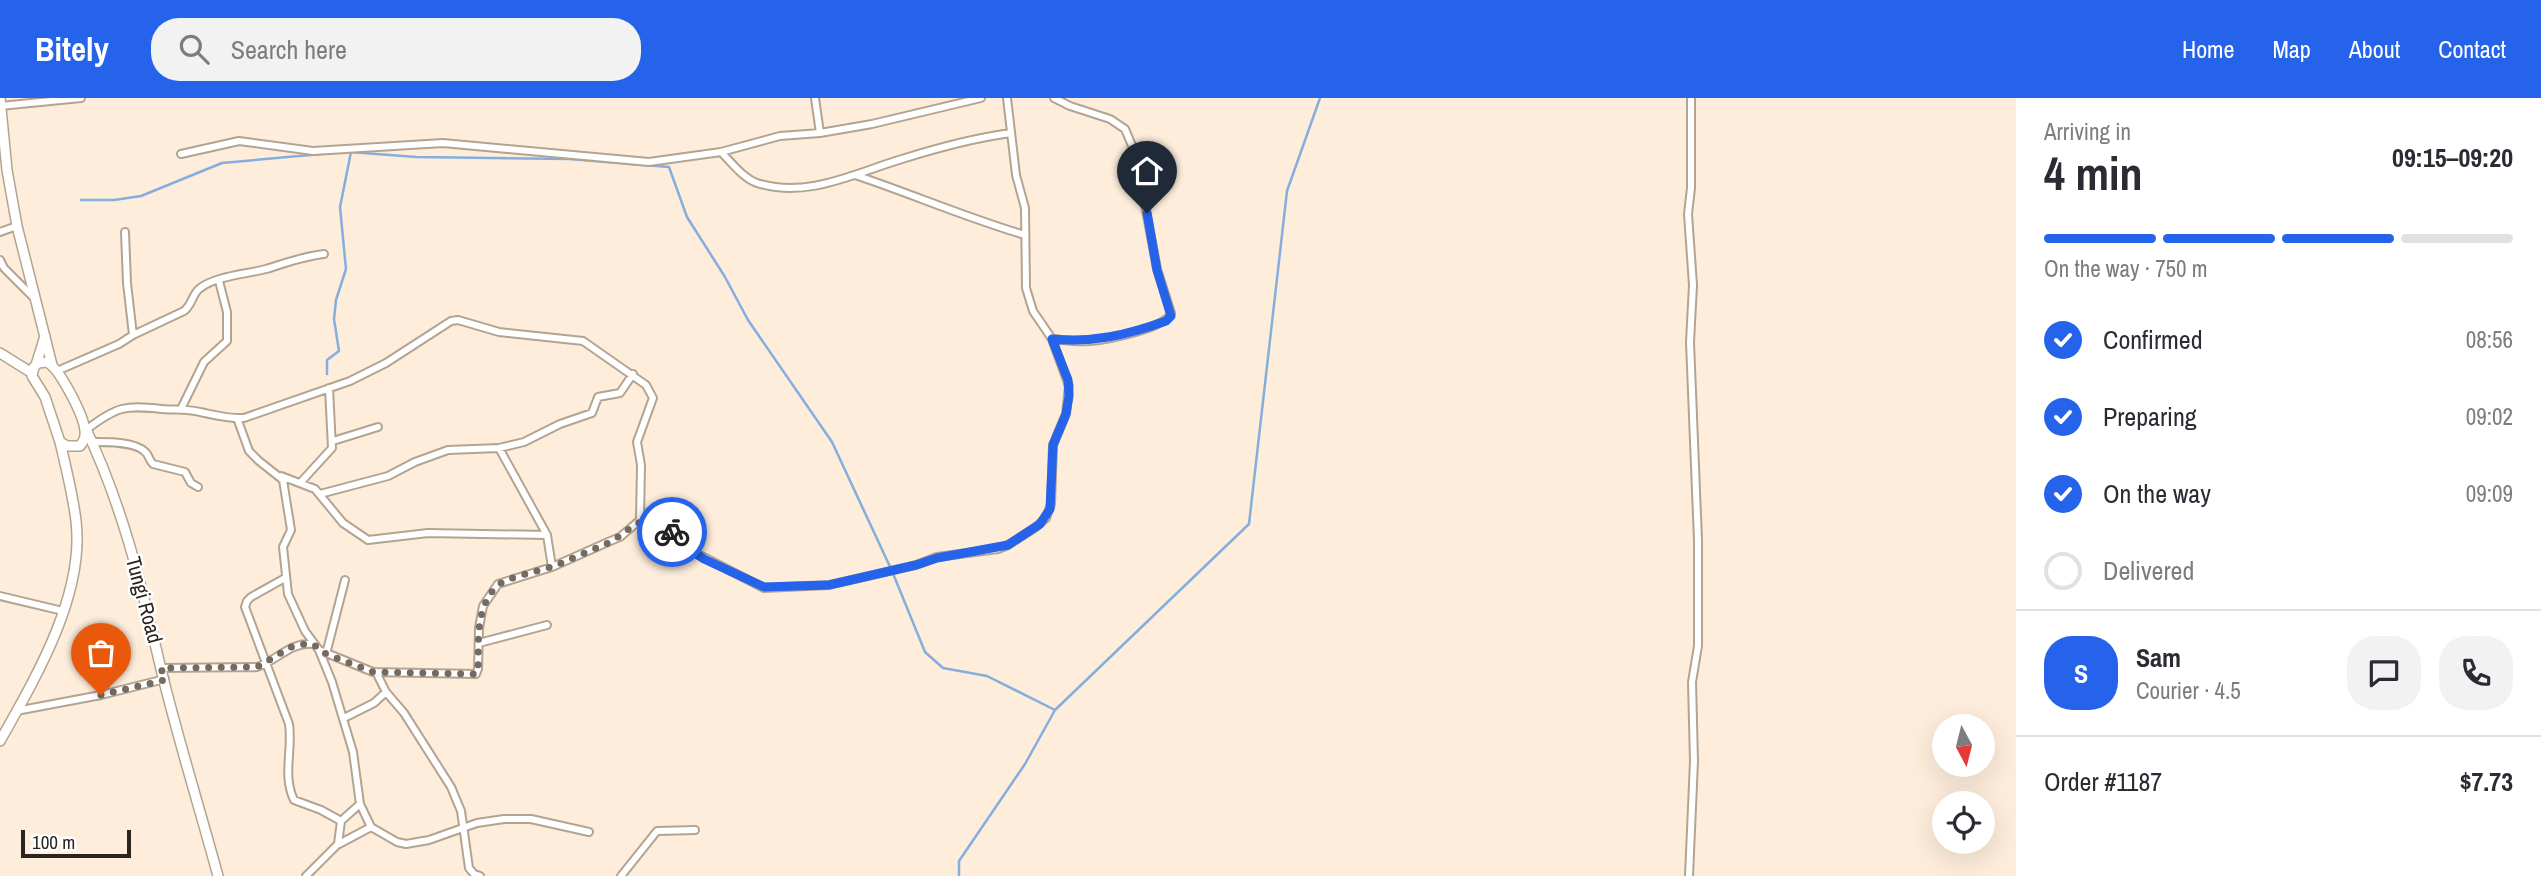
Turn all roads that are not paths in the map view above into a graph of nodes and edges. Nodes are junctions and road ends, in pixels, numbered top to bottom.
1 (0, 98) edge
2 (81, 98) edge
3 (815, 98) edge
4 (981, 98) edge
5 (1007, 98) edge
6 (1054, 98) edge
7 (1691, 98) edge
8 (0, 106) edge
9 (820, 133) junction
10 (1011, 133) junction
11 (721, 152) junction
12 (181, 154) dead end
13 (7, 170) junction
14 (853, 174) junction
15 (0, 178) edge
16 (16, 226) junction
17 (0, 232) edge
18 (125, 232) dead end
19 (1025, 235) junction
20 (324, 254) dead end
21 (0, 260) edge
22 (219, 281) junction
23 (34, 298) junction
24 (133, 335) junction
25 (45, 336) junction
26 (1052, 339) junction
27 (0, 353) edge
28 (55, 368) junction
29 (34, 369) junction
30 (633, 374) junction
31 (329, 388) junction
32 (181, 409) junction
33 (237, 418) junction
34 (378, 427) dead end
35 (86, 428) junction
36 (333, 441) junction
37 (60, 442) junction
38 (93, 445) junction
39 (80, 446) junction
40 (499, 448) junction
41 (66, 469) junction
42 (281, 476) junction
43 (301, 482) junction
44 (198, 487) dead end
45 (320, 494) junction
46 (640, 520) junction
47 (547, 535) junction
48 (552, 567) junction
49 (285, 578) junction
50 (345, 580) dead end
51 (0, 596) edge
52 (63, 611) junction
53 (547, 625) dead end
54 (479, 643) junction
55 (316, 647) junction
56 (326, 654) junction
57 (265, 664) junction
58 (161, 668) junction
59 (376, 673) junction
60 (165, 680) junction
61 (386, 692) junction
62 (16, 711) junction
63 (344, 718) junction
64 (0, 741) edge
65 (360, 804) junction
66 (341, 821) junction
67 (371, 827) junction
68 (463, 827) junction
69 (695, 830) dead end
70 (589, 832) dead end
71 (338, 844) junction
72 (218, 876) edge
73 (306, 876) edge
74 (480, 876) edge
75 (621, 876) edge
76 (1689, 876) edge

1 - 8 main road, Tungi Road
2 - 8 street
3 - 9 street
4 - 9 street
5 - 10 street
6 - 26 street
7 - 76 street
8 - 13 main road, Tungi Road
9 - 11 street
10 - 14 street
10 - 19 street
11 - 12 street
11 - 14 street
13 - 15 street
13 - 16 main road, Tungi Road
14 - 19 street
16 - 17 street
16 - 23 main road, Tungi Road
18 - 24 street
19 - 26 street
20 - 22 street
21 - 23 street
22 - 24 street
22 - 32 street
23 - 25 main road, Tungi Road
24 - 28 street
25 - 28 main road, Tungi Road
25 - 29 main road
26 - 46 street
27 - 29 main road
28 - 29 main road
28 - 35 main road, Tungi Road
29 - 37 main road
30 - 31 street
30 - 40 street
30 - 46 street
31 - 33 street
31 - 36 street
32 - 33 street
32 - 35 street
33 - 42 street
34 - 36 street
35 - 38 main road, Tungi Road
35 - 39 main road
36 - 43 street
37 - 39 main road
37 - 41 main road
38 - 39 main road
38 - 44 street
38 - 58 main road, Tungi Road
39 - 41 main road
40 - 45 street
40 - 47 street
41 - 52 main road
42 - 43 street
42 - 49 street
43 - 45 street
45 - 47 street
46 - 48 street
47 - 48 street
48 - 54 street
49 - 55 street
49 - 57 street
50 - 56 street
51 - 52 street
52 - 62 main road
53 - 54 street
54 - 59 street
55 - 56 street
55 - 57 street
55 - 63 street
56 - 59 street
57 - 58 street
57 - 66 street
58 - 60 main road, Tungi Road
59 - 61 street
60 - 62 street
60 - 72 main road, Tungi Road
61 - 63 street
61 - 68 street
62 - 64 main road
63 - 65 street
65 - 66 street
65 - 67 street
66 - 71 street
67 - 68 street
67 - 71 street
68 - 70 street
68 - 74 street
69 - 75 street
71 - 73 street

